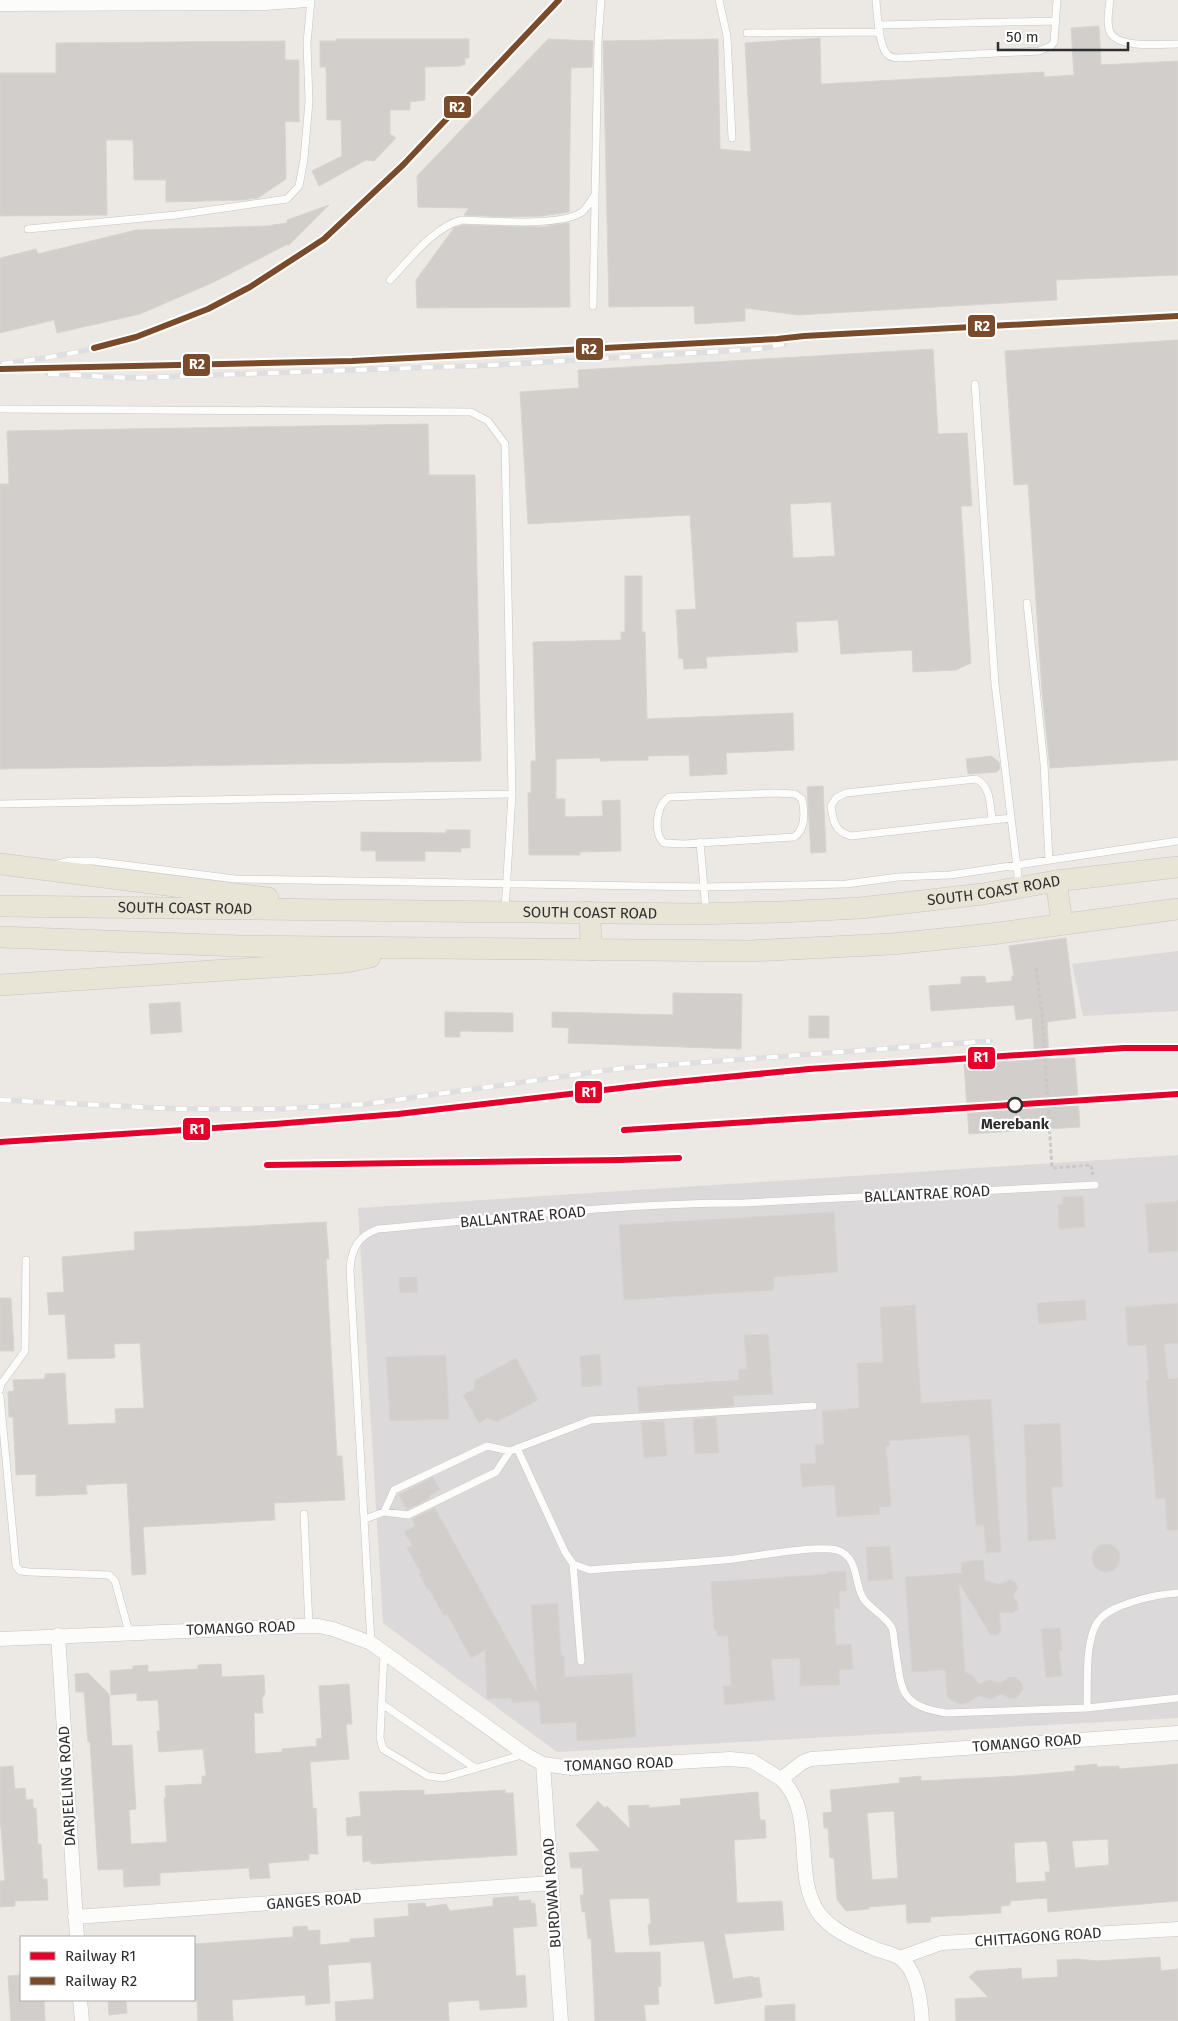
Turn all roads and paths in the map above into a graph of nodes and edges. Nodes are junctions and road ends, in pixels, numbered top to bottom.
1 (307, 0) edge
2 (311, 0) edge
3 (601, 0) edge
4 (719, 0) edge
5 (876, 0) edge
6 (1057, 0) edge
7 (1110, 0) edge
8 (44, 2) edge
9 (0, 4) edge
10 (1056, 21) junction
11 (880, 29) junction
12 (747, 33) dead end
13 (1178, 44) edge
14 (732, 138) dead end
15 (595, 193) junction
16 (28, 229) dead end
17 (390, 280) dead end
18 (593, 306) dead end
19 (975, 384) dead end
20 (0, 409) edge
21 (1027, 603) dead end
22 (512, 794) junction
23 (0, 804) edge
24 (1011, 818) junction
25 (992, 820) junction
26 (1178, 841) edge
27 (700, 842) junction
28 (1049, 860) junction
29 (0, 864) edge
30 (1017, 865) junction
31 (1178, 867) edge
32 (37, 869) junction
33 (1056, 881) junction
34 (506, 885) junction
35 (704, 887) junction
36 (1019, 888) junction
37 (0, 906) edge
38 (359, 909) junction
39 (1178, 909) edge
40 (505, 911) junction
41 (589, 912) junction
42 (706, 914) junction
43 (1062, 923) junction
44 (0, 937) edge
45 (394, 948) junction
46 (592, 950) junction
47 (1036, 968) dead end
48 (0, 985) edge
49 (1096, 1185) joint
50 (26, 1260) dead end
51 (0, 1389) edge
52 (0, 1396) edge
53 (813, 1406) dead end
54 (514, 1450) junction
55 (384, 1512) junction
56 (304, 1514) dead end
57 (364, 1519) junction
58 (573, 1564) junction
59 (1178, 1593) edge
60 (309, 1626) junction
61 (128, 1632) junction
62 (58, 1636) junction
63 (0, 1639) edge
64 (372, 1643) junction
65 (384, 1653) junction
66 (581, 1661) dead end
67 (1178, 1698) edge
68 (382, 1704) junction
69 (1087, 1708) junction
70 (1178, 1733) edge
71 (525, 1754) junction
72 (543, 1764) junction
73 (475, 1768) junction
74 (782, 1778) junction
75 (552, 1883) junction
76 (75, 1918) junction
77 (1178, 1928) edge
78 (76, 1936) edge
79 (900, 1958) junction
80 (80, 2001) edge
81 (82, 2021) edge
82 (560, 2021) edge
83 (922, 2021) edge

1 - 8 street
2 - 16 lane
3 - 15 lane
4 - 14 lane
5 - 11 lane
6 - 10 lane
7 - 13 lane
8 - 9 street
10 - 11 lane
10 - 11 lane
11 - 12 lane
15 - 17 lane
15 - 18 lane
19 - 24 lane
20 - 22 lane
21 - 28 lane
22 - 23 lane
22 - 34 lane
24 - 25 lane
24 - 30 lane
25 - 25 lane
26 - 28 lane
27 - 27 lane
27 - 35 lane
28 - 30 lane
29 - 32 main road
30 - 35 lane
30 - 36 lane
31 - 33 main road, SOUTH COAST ROAD
32 - 34 lane
32 - 38 main road
33 - 36 main road, SOUTH COAST ROAD
33 - 43 main road
34 - 35 lane
34 - 40 lane
35 - 42 lane
36 - 42 main road, SOUTH COAST ROAD
37 - 38 main road, SOUTH COAST ROAD
38 - 40 main road, SOUTH COAST ROAD
39 - 43 main road
40 - 41 main road, SOUTH COAST ROAD
41 - 42 main road, SOUTH COAST ROAD
41 - 46 main road
43 - 46 main road
44 - 45 main road
45 - 46 main road
45 - 48 main road
47 - 49 path
49 - 57 lane, BALLANTRAE ROAD
50 - 51 lane
52 - 61 lane
53 - 54 lane
54 - 55 lane
54 - 55 lane
54 - 58 lane
55 - 57 lane
56 - 60 lane
57 - 64 lane, BALLANTRAE ROAD
58 - 66 lane
58 - 69 lane
59 - 69 lane
60 - 61 street, TOMANGO ROAD
60 - 64 street, TOMANGO ROAD
61 - 62 street, TOMANGO ROAD
62 - 63 street, TOMANGO ROAD
62 - 76 street, DARJEELING ROAD
64 - 65 street, TOMANGO ROAD
65 - 68 lane
65 - 71 street, TOMANGO ROAD
67 - 69 lane
68 - 73 lane
68 - 73 lane
70 - 74 street, TOMANGO ROAD
71 - 72 street, TOMANGO ROAD
71 - 73 lane
72 - 74 street, TOMANGO ROAD
72 - 75 street, BURDWAN ROAD
74 - 79 street
75 - 76 street, GANGES ROAD
75 - 82 street, BURDWAN ROAD
76 - 78 street, DARJEELING ROAD
77 - 79 street, CHITTAGONG ROAD
79 - 83 street
80 - 81 street

